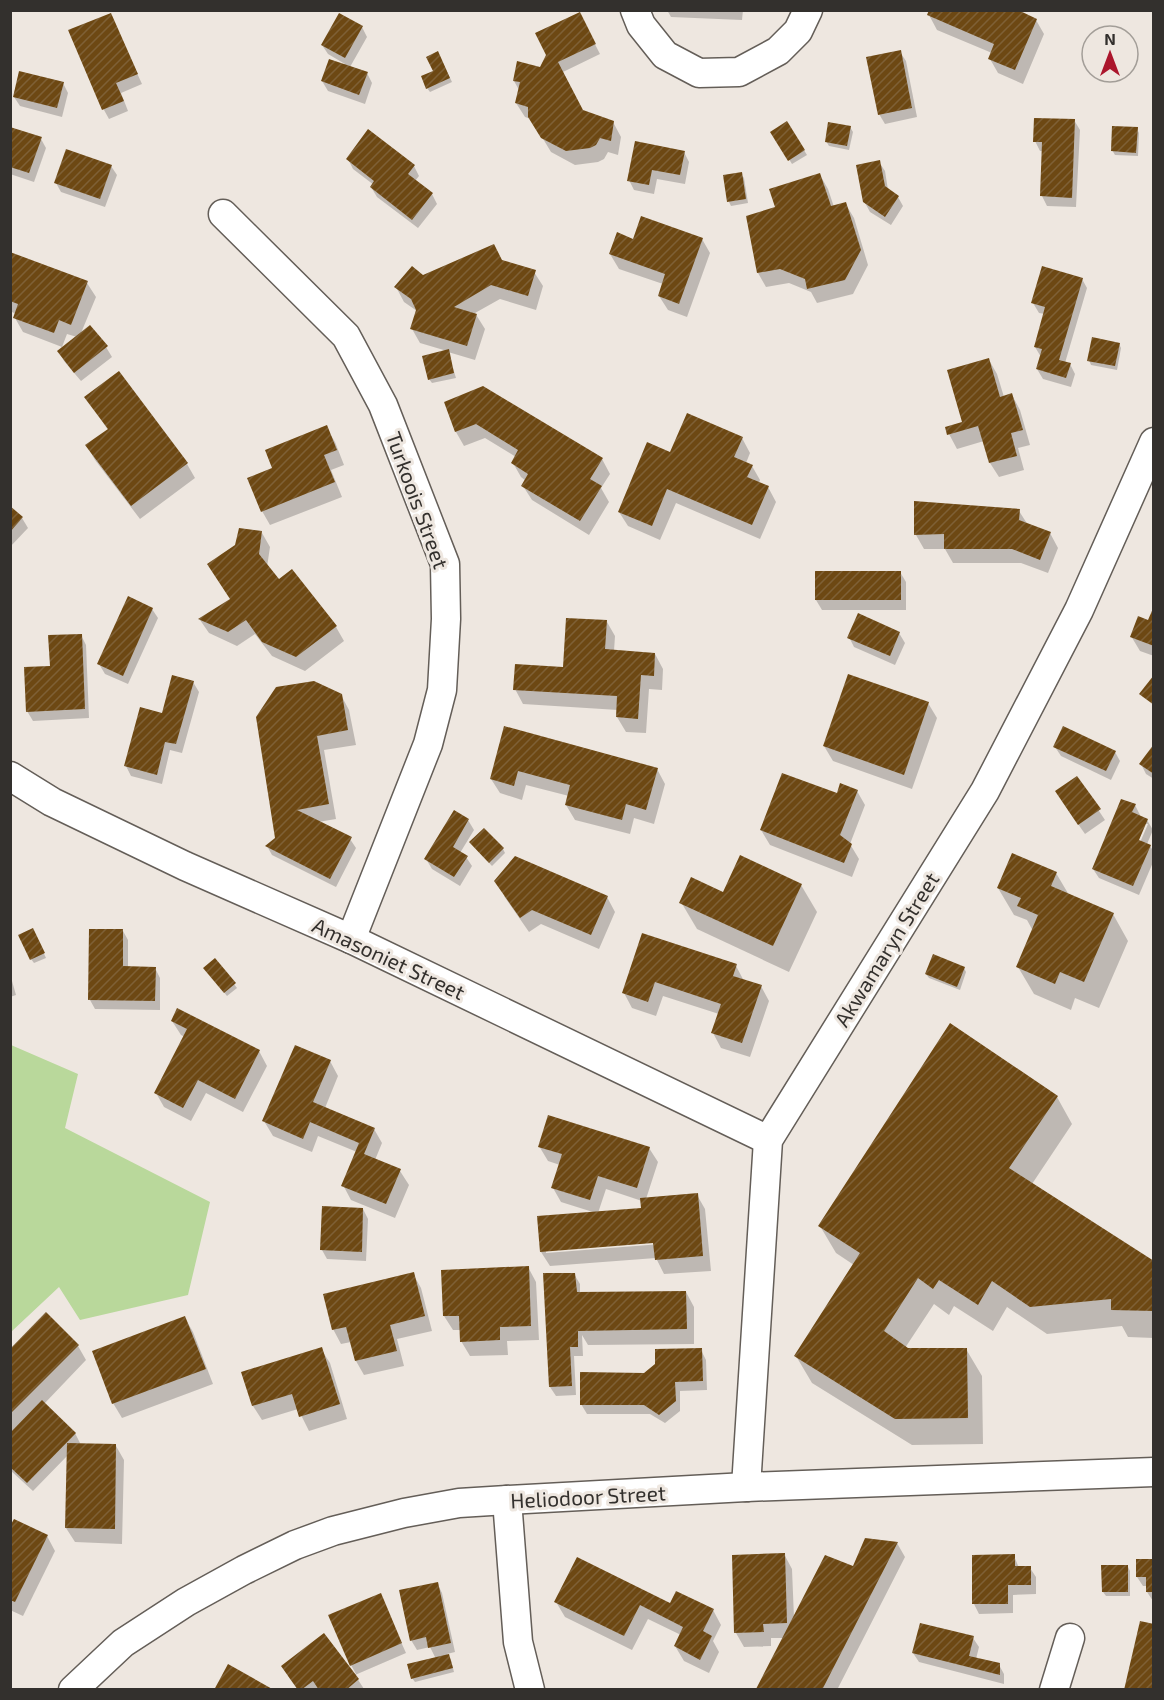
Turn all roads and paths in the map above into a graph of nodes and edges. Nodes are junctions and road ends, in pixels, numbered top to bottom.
1 (634, 10) edge
2 (808, 10) edge
3 (223, 214) dead end
4 (1154, 442) edge
5 (10, 776) edge
6 (351, 939) junction
7 (768, 1140) junction
8 (1154, 1472) edge
9 (746, 1487) junction
10 (507, 1500) junction
11 (1070, 1638) dead end
12 (73, 1689) edge
13 (530, 1689) edge
14 (1054, 1689) edge

1 - 2 street
3 - 6 street, Turkoois Street
4 - 7 street, Akwamaryn Street
5 - 6 street, Amasoniet Street
6 - 7 street, Amasoniet Street
7 - 9 street, Akwamaryn Street
8 - 9 street, Heliodoor Street
9 - 10 street, Heliodoor Street
10 - 12 street, Heliodoor Street
10 - 13 street
11 - 14 street

